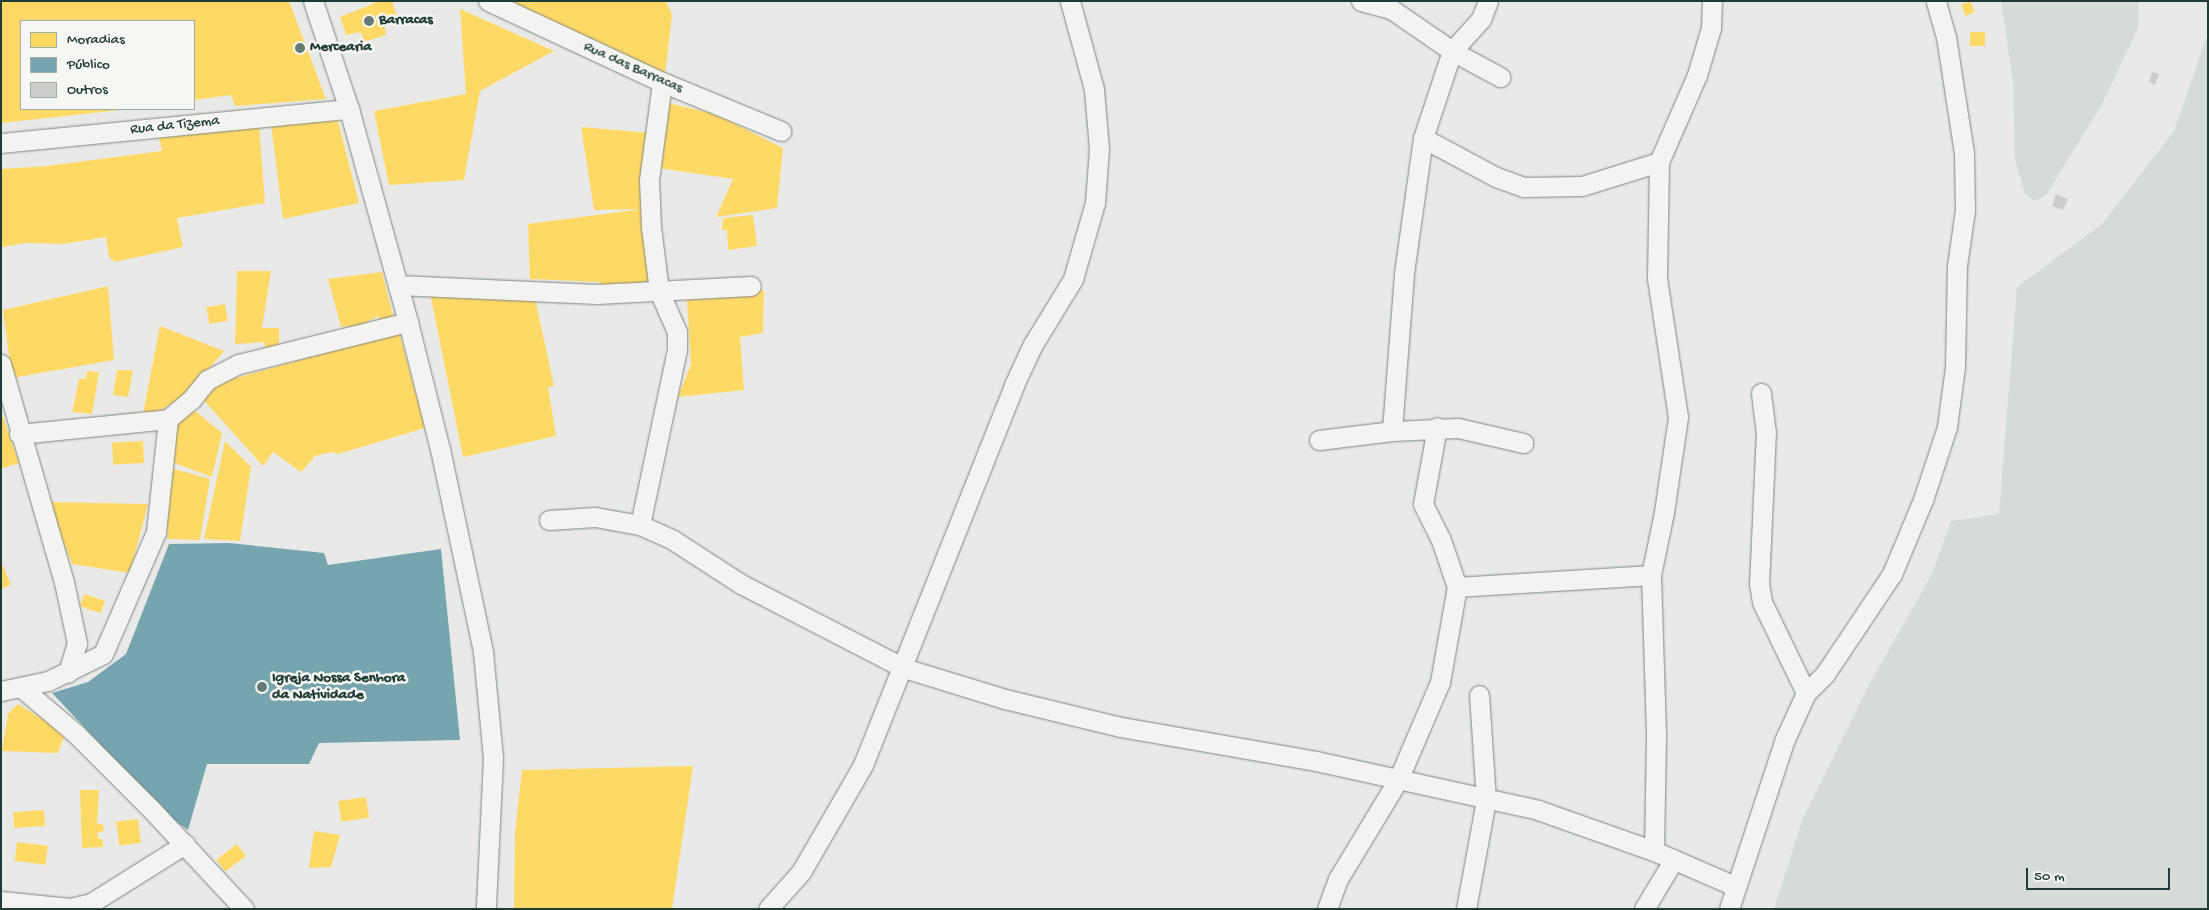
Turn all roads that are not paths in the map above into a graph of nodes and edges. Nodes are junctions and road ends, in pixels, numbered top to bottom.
1 (488, 1) edge
2 (1070, 1) edge
3 (1361, 1) edge
4 (1488, 1) edge
5 (1712, 1) edge
6 (1936, 1) edge
7 (319, 3) edge
8 (1452, 51) junction
9 (1500, 77) dead end
10 (662, 82) junction
11 (349, 109) junction
12 (781, 131) dead end
13 (1423, 138) junction
14 (1, 143) edge
15 (1659, 162) junction
16 (398, 286) junction
17 (751, 286) dead end
18 (659, 291) junction
19 (408, 322) junction
20 (1, 364) edge
21 (1761, 393) dead end
22 (168, 419) junction
23 (1437, 427) junction
24 (1392, 431) junction
25 (19, 434) junction
26 (1319, 440) dead end
27 (1523, 443) dead end
28 (549, 520) dead end
29 (640, 526) junction
30 (1651, 574) junction
31 (1457, 587) junction
32 (904, 668) junction
33 (68, 673) junction
34 (23, 689) junction
35 (1, 691) edge
36 (1806, 693) junction
37 (1478, 695) dead end
38 (1398, 780) junction
39 (1486, 800) junction
40 (185, 844) junction
41 (1654, 851) junction
42 (1674, 860) junction
43 (1735, 886) junction
44 (1, 901) edge
45 (244, 909) edge
46 (486, 909) edge
47 (768, 909) edge
48 (1327, 909) edge
49 (1466, 909) edge
50 (1644, 909) edge
51 (1729, 909) edge

1 - 10 street, Rua das Barracas
2 - 32 street
3 - 8 street
4 - 8 street
5 - 15 street
6 - 36 street
7 - 11 street
8 - 9 street
8 - 13 street
10 - 12 street, Rua das Barracas
10 - 18 street
11 - 14 street, Rua da Tizema
11 - 16 street
13 - 15 street
13 - 24 street
15 - 30 street
16 - 18 street
16 - 19 street
17 - 18 street
18 - 29 street
19 - 22 street
19 - 46 street
20 - 25 street
21 - 36 street
22 - 25 street
22 - 33 street
23 - 24 street
23 - 27 street
23 - 31 street
24 - 26 street
25 - 33 street
28 - 29 street
29 - 32 street
30 - 31 street
30 - 41 street
31 - 38 street
32 - 38 street
32 - 47 street
33 - 34 street
34 - 35 street
34 - 40 street
36 - 43 street
37 - 39 street
38 - 39 street
38 - 48 street
39 - 41 street
39 - 49 street
40 - 44 street
40 - 45 street
41 - 42 street
42 - 43 street
42 - 50 street
43 - 51 street

